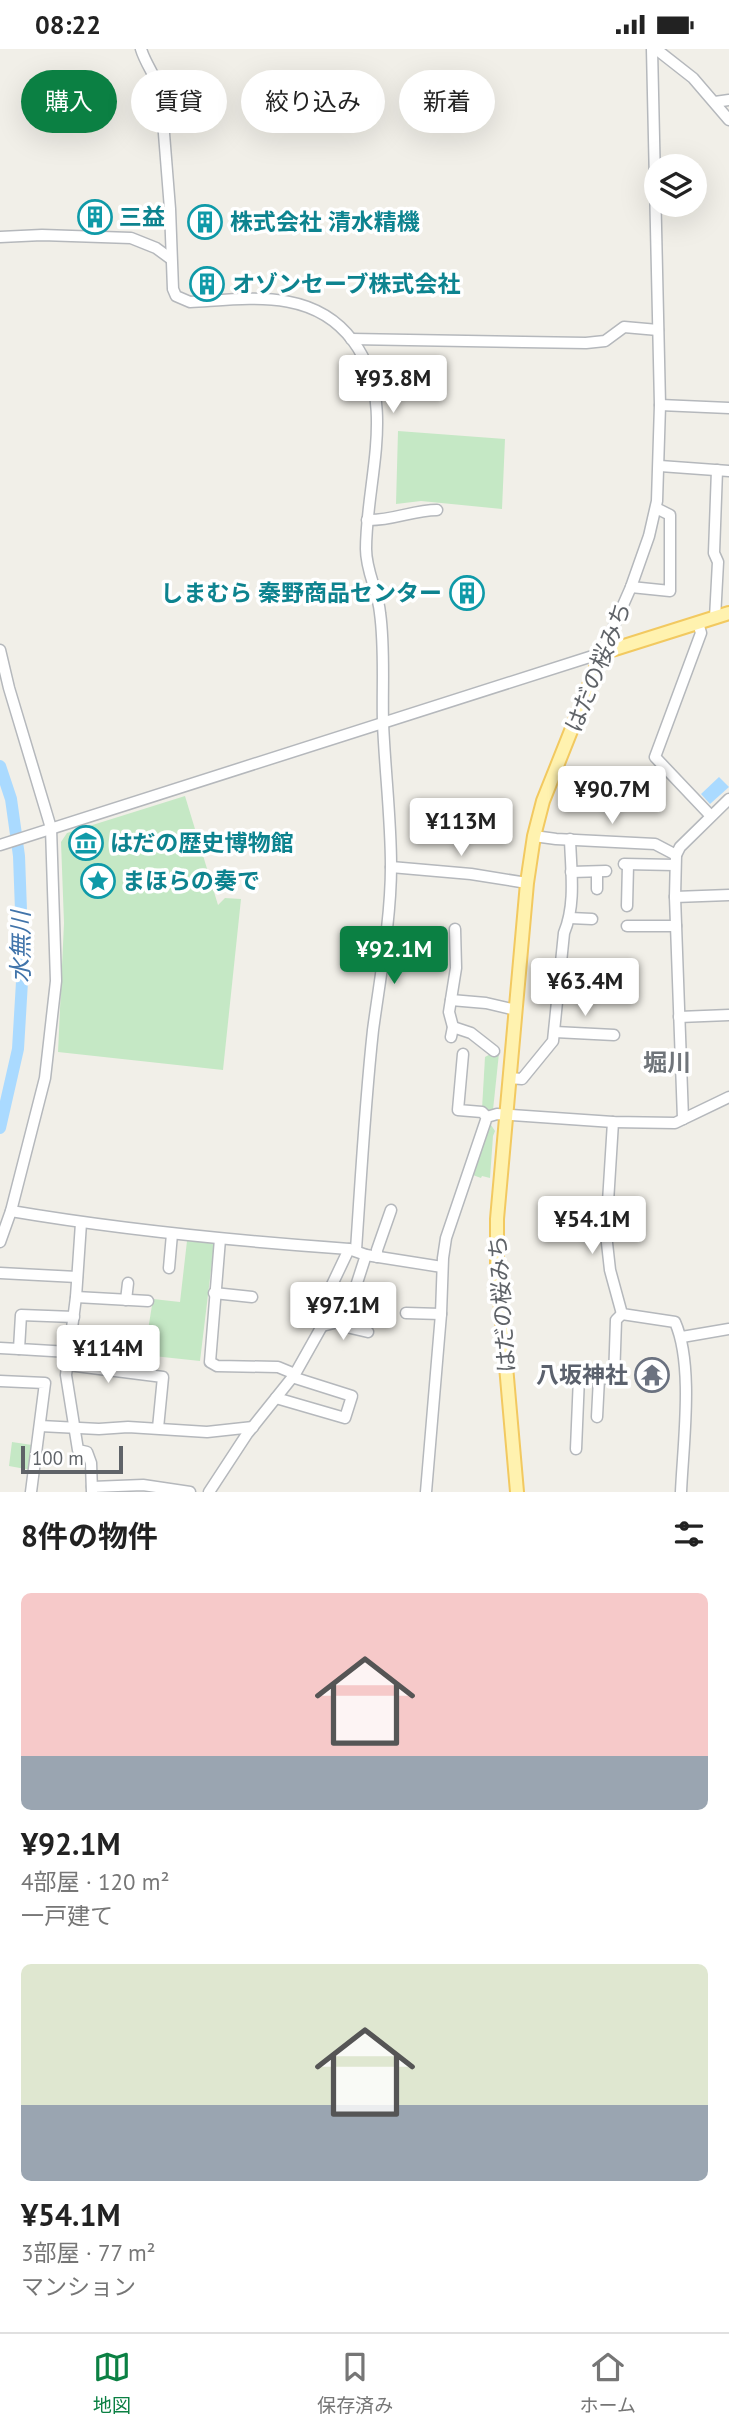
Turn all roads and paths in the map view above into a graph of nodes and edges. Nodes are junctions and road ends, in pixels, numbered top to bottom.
1 (141, 49) edge
2 (661, 50) edge
3 (729, 100) edge
4 (715, 102) junction
5 (729, 120) edge
6 (0, 237) edge
7 (172, 259) junction
8 (659, 330) junction
9 (351, 339) junction
10 (660, 405) junction
11 (729, 408) edge
12 (660, 466) junction
13 (717, 470) junction
14 (729, 471) edge
15 (656, 508) junction
16 (437, 510) dead end
17 (367, 520) junction
18 (631, 587) junction
19 (729, 613) edge
20 (715, 618) junction
21 (698, 623) junction
22 (0, 650) edge
23 (602, 653) junction
24 (383, 723) junction
25 (729, 799) edge
26 (710, 815) junction
27 (51, 828) junction
28 (534, 836) junction
29 (570, 839) junction
30 (0, 845) edge
31 (676, 860) junction
32 (391, 867) junction
33 (571, 872) junction
34 (527, 883) junction
35 (597, 889) dead end
36 (729, 895) edge
37 (675, 897) junction
38 (629, 900) dead end
39 (570, 918) junction
40 (592, 919) dead end
41 (627, 926) dead end
42 (676, 926) junction
43 (455, 929) dead end
44 (451, 1000) junction
45 (516, 1010) junction
46 (729, 1015) edge
47 (679, 1017) junction
48 (555, 1032) junction
49 (614, 1035) dead end
50 (494, 1051) dead end
51 (463, 1053) dead end
52 (509, 1078) junction
53 (729, 1097) edge
54 (506, 1115) junction
55 (487, 1117) junction
56 (683, 1119) junction
57 (613, 1122) junction
58 (391, 1210) dead end
59 (11, 1211) junction
60 (81, 1223) junction
61 (172, 1234) junction
62 (220, 1239) junction
63 (0, 1242) edge
64 (357, 1251) junction
65 (377, 1257) junction
66 (442, 1267) junction
67 (169, 1268) dead end
68 (0, 1273) edge
69 (77, 1277) junction
70 (128, 1283) dead end
71 (214, 1293) junction
72 (76, 1297) junction
73 (253, 1297) dead end
74 (148, 1301) dead end
75 (133, 1302) junction
76 (406, 1313) dead end
77 (441, 1314) junction
78 (622, 1314) junction
79 (74, 1317) junction
80 (338, 1320) junction
81 (322, 1326) junction
82 (729, 1329) edge
83 (368, 1332) dead end
84 (682, 1337) junction
85 (0, 1348) edge
86 (19, 1349) junction
87 (69, 1352) junction
88 (68, 1364) junction
89 (293, 1375) junction
90 (599, 1378) junction
91 (0, 1381) edge
92 (276, 1398) junction
93 (597, 1417) dead end
94 (40, 1426) junction
95 (253, 1427) junction
96 (74, 1428) junction
97 (158, 1428) junction
98 (576, 1448) dead end
99 (92, 1490) edge
100 (31, 1492) edge
101 (190, 1492) edge
102 (209, 1492) edge
103 (426, 1492) edge
104 (517, 1492) edge
105 (681, 1492) edge

1 - 7 street
2 - 4 street
2 - 8 street, はだの桜みち
3 - 4 street
4 - 5 street
6 - 7 street
7 - 9 street
8 - 9 street
8 - 10 street, はだの桜みち
9 - 17 street
10 - 11 street
10 - 12 street, はだの桜みち
12 - 13 street
12 - 15 street, はだの桜みち
13 - 14 street
13 - 20 street
15 - 18 street, はだの桜みち
15 - 18 street
16 - 17 street
17 - 24 street
18 - 23 street, はだの桜みち
19 - 20 main road
20 - 21 main road
21 - 23 main road
21 - 26 street
22 - 27 street
23 - 24 street
23 - 28 main road, はだの桜みち
24 - 27 street
24 - 32 street
25 - 26 street
26 - 31 street
27 - 30 street
27 - 59 street
28 - 29 street
28 - 34 main road, はだの桜みち
29 - 31 street
29 - 33 street
31 - 37 street
31 - 38 street
32 - 34 street
32 - 64 street
33 - 35 street
33 - 39 street
34 - 45 main road, はだの桜みち
36 - 37 street
37 - 42 street
39 - 40 street
39 - 48 street
41 - 42 street
42 - 47 street
43 - 44 street
44 - 45 street
44 - 50 street
45 - 52 main road, はだの桜みち
46 - 47 street
47 - 56 street
48 - 49 street
48 - 52 street
51 - 55 street
52 - 54 main road, はだの桜みち
53 - 56 street
54 - 55 street
54 - 57 street
54 - 104 main road, はだの桜みち
55 - 66 street
56 - 57 street
57 - 78 street
58 - 65 street
59 - 60 street
59 - 63 street
60 - 61 street
60 - 69 street
61 - 62 street
61 - 67 street
62 - 64 street
62 - 71 street
64 - 65 street
64 - 80 street
64 - 81 street
65 - 66 street
66 - 77 street
68 - 69 street
69 - 72 street
70 - 75 street
71 - 73 street
71 - 89 street
72 - 75 street
72 - 79 street
74 - 75 street
76 - 77 street
77 - 103 street
78 - 84 street
78 - 90 street
79 - 86 street
79 - 87 street
80 - 81 street
80 - 83 street
81 - 89 street
82 - 84 street
84 - 105 street
85 - 86 street
86 - 87 street
87 - 88 street
88 - 96 street
88 - 97 street
89 - 92 street
89 - 92 street
90 - 93 street
90 - 98 street
91 - 94 street
92 - 95 street
94 - 96 street
94 - 100 street
95 - 97 street
95 - 102 street
96 - 97 street
96 - 99 street
99 - 101 street

